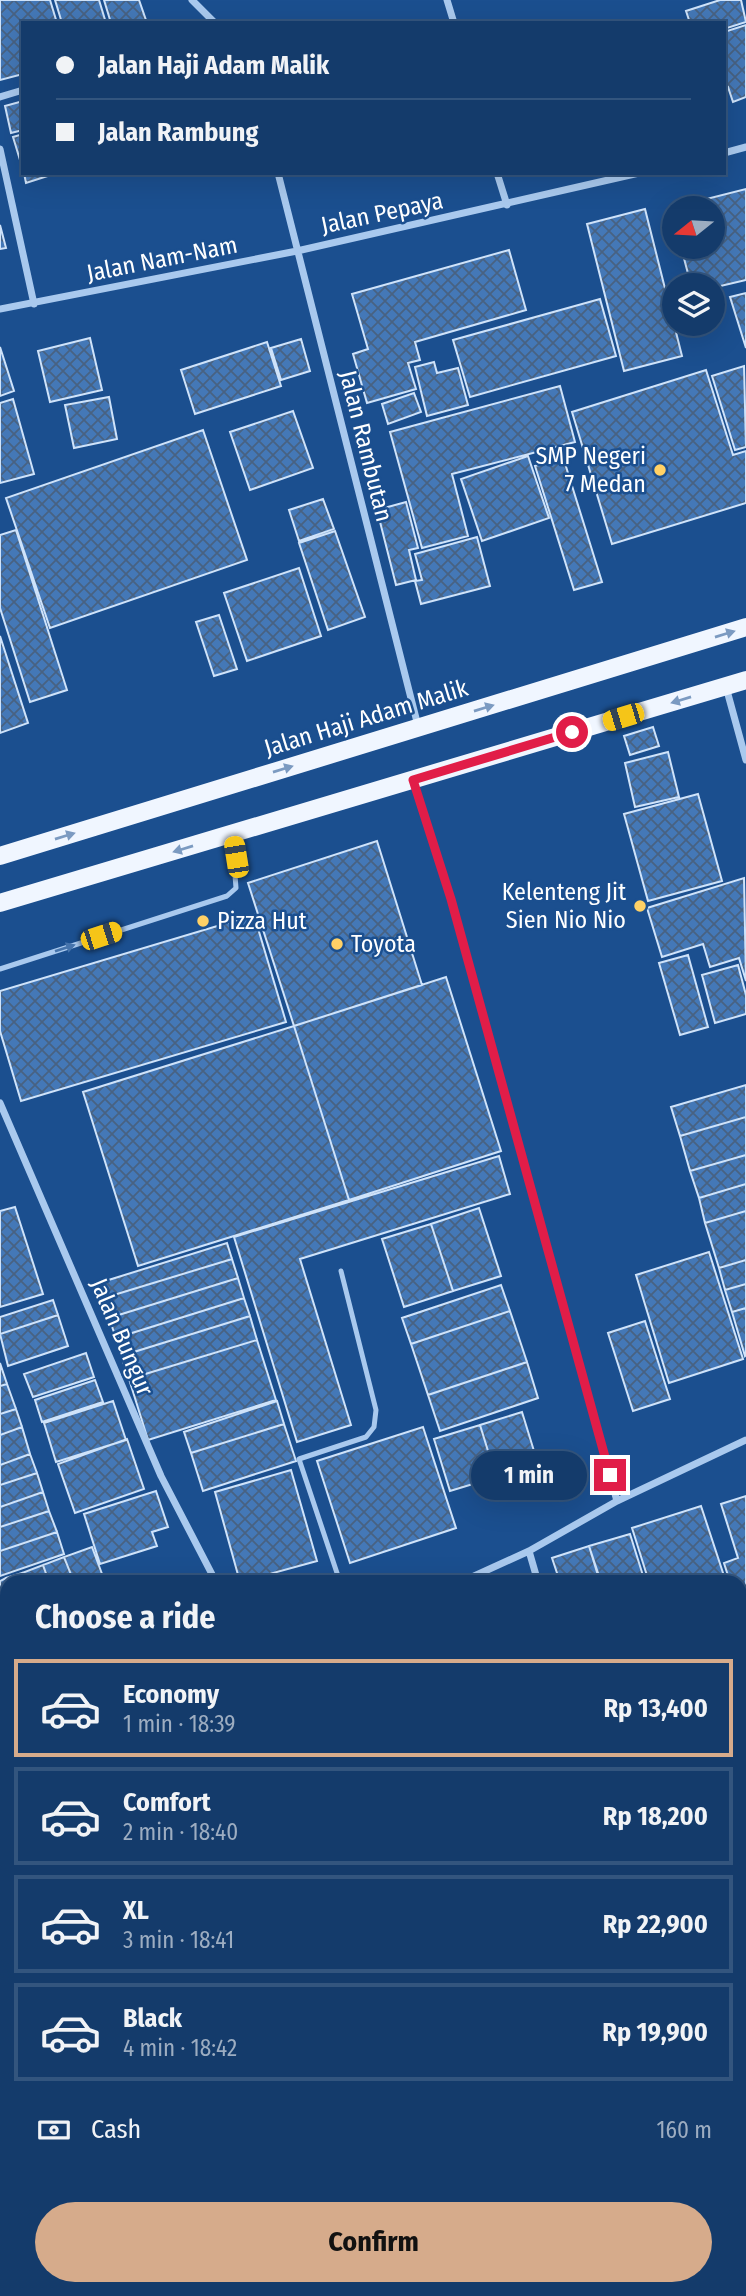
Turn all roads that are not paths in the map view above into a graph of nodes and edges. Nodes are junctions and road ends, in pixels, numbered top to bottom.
1 (192, 0) edge
2 (447, 0) edge
3 (213, 21) edge
4 (453, 21) edge
5 (21, 91) edge
6 (0, 97) edge
7 (746, 147) edge
8 (0, 149) edge
9 (726, 152) edge
10 (278, 175) edge
11 (499, 175) edge
12 (631, 175) edge
13 (507, 205) junction
14 (297, 251) junction
15 (34, 304) junction
16 (0, 309) edge
17 (746, 627) edge
18 (746, 680) edge
19 (725, 686) junction
20 (419, 728) junction
21 (742, 730) edge
22 (746, 760) edge
23 (413, 780) junction
24 (232, 834) junction
25 (0, 856) edge
26 (0, 904) edge
27 (0, 969) edge
28 (0, 1103) edge
29 (341, 1271) dead end
30 (746, 1440) edge
31 (617, 1501) junction
32 (529, 1551) junction
33 (212, 1575) edge
34 (338, 1575) edge
35 (476, 1575) edge
36 (536, 1575) edge

1 - 3 street
2 - 4 street
5 - 6 street
7 - 9 street
8 - 15 street
10 - 14 street, Jalan Rambutan
11 - 13 street
12 - 13 street, Jalan Pepaya
13 - 14 street, Jalan Pepaya
14 - 15 street, Jalan Nam-Nam
14 - 20 street, Jalan Rambutan
15 - 16 street, Jalan Nam-Nam
20 -> 17 main road, Jalan Haji Adam Malik
18 - 19 main road
19 - 21 street
19 -> 23 main road
25 -> 20 main road, Jalan Haji Adam Malik
21 - 22 street
23 - 24 main road
23 - 31 street
24 -> 26 main road
27 -> 24 lane
28 - 33 street, Jalan Bungur
29 - 34 lane
30 - 31 street
31 - 32 street
32 - 35 street
32 - 36 street

